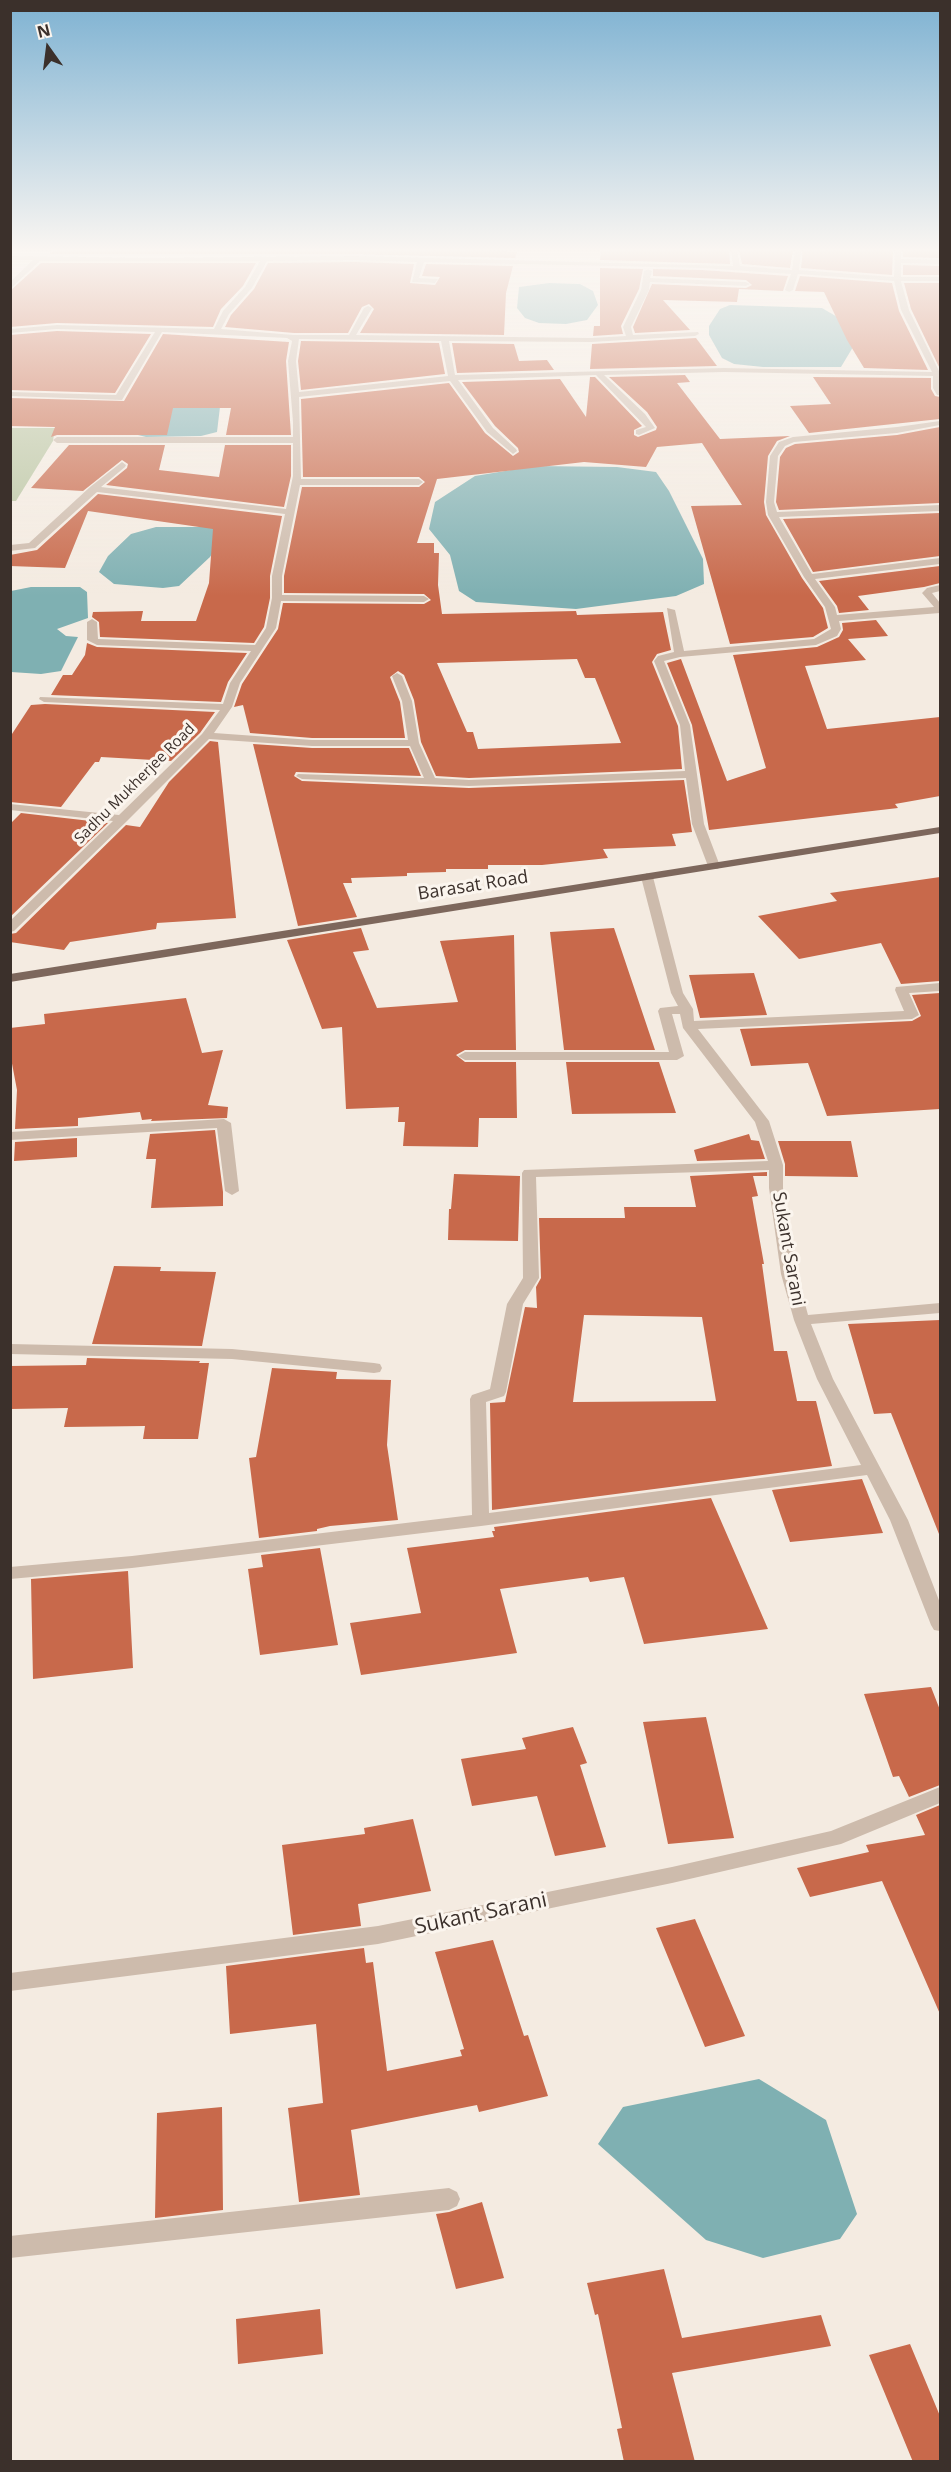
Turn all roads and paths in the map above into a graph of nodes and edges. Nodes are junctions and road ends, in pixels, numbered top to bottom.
1 (138, 365) edge
2 (292, 365) edge
3 (450, 365) edge
4 (932, 365) edge
5 (598, 373) junction
6 (937, 374) junction
7 (452, 378) junction
8 (939, 389) edge
9 (10, 394) edge
10 (293, 395) junction
11 (940, 423) edge
12 (639, 432) dead end
13 (57, 440) dead end
14 (296, 440) junction
15 (513, 451) dead end
16 (122, 465) dead end
17 (295, 482) junction
18 (419, 482) dead end
19 (93, 489) junction
20 (940, 508) edge
21 (291, 512) junction
22 (773, 515) junction
23 (10, 548) edge
24 (940, 561) edge
25 (809, 577) junction
26 (940, 588) edge
27 (277, 598) junction
28 (424, 600) dead end
29 (670, 610) dead end
30 (833, 618) junction
31 (92, 622) dead end
32 (260, 648) junction
33 (680, 654) junction
34 (397, 676) dead end
35 (44, 699) dead end
36 (227, 707) junction
37 (206, 736) junction
38 (414, 743) junction
39 (691, 774) junction
40 (302, 776) dead end
41 (431, 781) junction
42 (10, 807) edge
43 (123, 819) junction
44 (940, 830) edge
45 (714, 866) junction
46 (647, 877) junction
47 (10, 928) edge
48 (10, 978) edge
49 (940, 987) edge
50 (686, 1009) junction
51 (688, 1025) junction
52 (465, 1056) dead end
53 (10, 1136) edge
54 (776, 1165) junction
55 (232, 1191) dead end
56 (940, 1308) edge
57 (802, 1320) junction
58 (10, 1349) edge
59 (374, 1368) dead end
60 (872, 1468) junction
61 (481, 1520) junction
62 (10, 1573) edge
63 (940, 1625) edge
64 (940, 1795) edge
65 (12, 1986) edge
66 (449, 2199) dead end
67 (10, 2247) edge

1 - 9 street
2 - 10 street, Sadhu Mukherjee Road
3 - 7 street
4 - 6 street
5 - 6 street
5 - 7 street
5 - 12 street
6 - 8 street
7 - 10 street
7 - 15 street
10 - 14 street, Sadhu Mukherjee Road
11 - 22 street
13 - 14 street
14 - 17 street, Sadhu Mukherjee Road
16 - 19 street
17 - 18 street
17 - 21 street, Sadhu Mukherjee Road
19 - 21 street
19 - 23 street
20 - 22 street
21 - 27 street, Sadhu Mukherjee Road
22 - 25 street
24 - 25 street
25 - 30 street
26 - 30 street
27 - 28 street
27 - 32 street, Sadhu Mukherjee Road
29 - 33 street
30 - 33 street
31 - 32 street
32 - 36 street, Sadhu Mukherjee Road
33 - 39 street
34 - 38 street
35 - 36 street
36 - 37 street, Sadhu Mukherjee Road
37 - 38 street
37 - 43 street, Sadhu Mukherjee Road
38 - 41 street
39 - 41 street
39 - 45 street
40 - 41 street
42 - 43 street
43 - 47 street, Sadhu Mukherjee Road
44 - 45 main road, Barasat Road
45 - 46 main road, Barasat Road
46 - 48 main road, Barasat Road
46 - 50 street
49 - 51 street
50 - 51 street
50 - 52 street
51 - 54 street, Sukant Sarani
53 - 55 street
54 - 57 street, Sukant Sarani
54 - 61 street
56 - 57 street
57 - 60 street, Sukant Sarani
58 - 59 street
60 - 61 street
60 - 63 street, Sukant Sarani
61 - 62 street
64 - 65 street, Sukant Sarani
66 - 67 street

